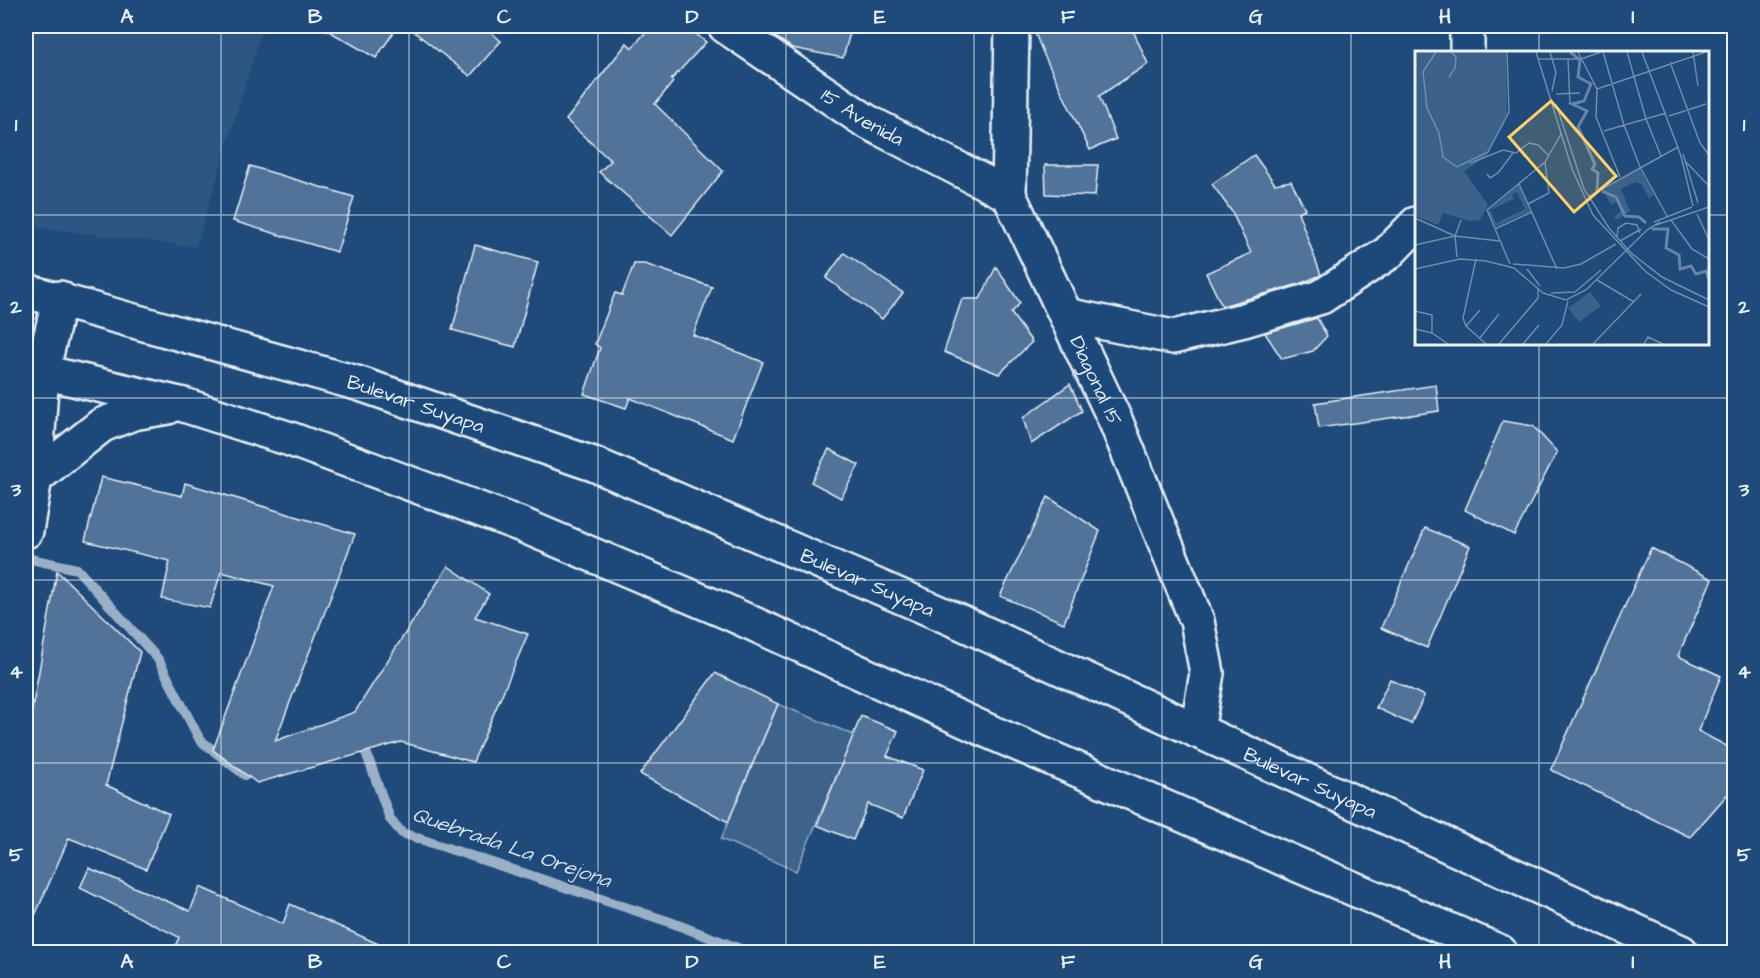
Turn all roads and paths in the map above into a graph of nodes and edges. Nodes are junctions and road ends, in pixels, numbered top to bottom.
1 (725, 26) edge
2 (1012, 26) edge
3 (1467, 26) edge
4 (1467, 51) edge
5 (1009, 195) junction
6 (1415, 225) edge
7 (26, 291) edge
8 (60, 298) junction
9 (1066, 315) junction
10 (34, 370) edge
11 (184, 405) junction
12 (31, 477) edge
13 (26, 531) edge
14 (1197, 731) junction
15 (1500, 952) edge
16 (1681, 952) edge

1 - 5 main road, 15 Avenida
2 - 5 main road, Diagonal 15
3 - 4 main road
5 - 9 main road, Diagonal 15
6 - 9 main road
7 - 8 main road, Bulevar Suyapa
8 - 10 main road
8 - 14 main road, Bulevar Suyapa
9 - 14 main road, Diagonal 15
10 - 11 main road
10 - 12 main road
11 - 12 main road
11 - 15 main road
12 - 13 main road
14 - 16 main road, Bulevar Suyapa

